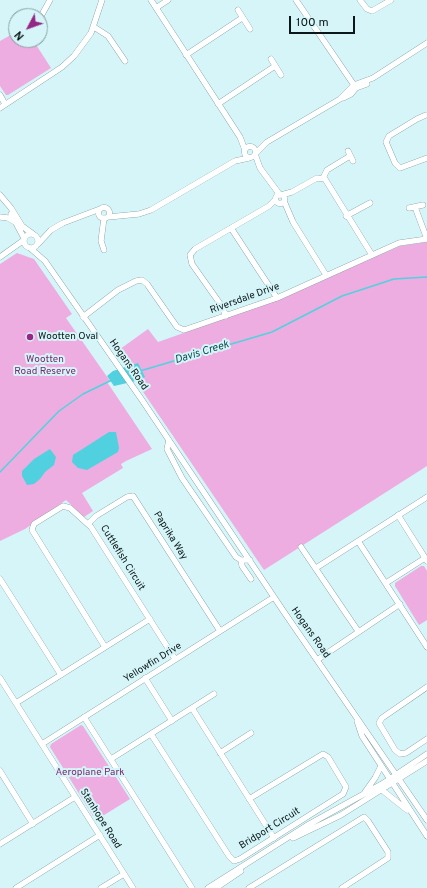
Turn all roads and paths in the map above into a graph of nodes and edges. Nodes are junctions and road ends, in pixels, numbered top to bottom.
1 (102, 0) edge
2 (151, 0) edge
3 (168, 0) edge
4 (296, 0) edge
5 (360, 0) edge
6 (391, 0) edge
7 (156, 8) junction
8 (238, 10) dead end
9 (242, 18) junction
10 (94, 27) junction
11 (250, 29) dead end
12 (427, 43) edge
13 (186, 55) junction
14 (271, 59) dead end
15 (125, 61) dead end
16 (275, 66) junction
17 (281, 75) dead end
18 (355, 86) junction
19 (0, 95) edge
20 (6, 104) junction
21 (218, 104) junction
22 (0, 108) edge
23 (427, 116) edge
24 (240, 137) junction
25 (267, 142) junction
26 (252, 147) junction
27 (245, 151) junction
28 (252, 156) junction
29 (350, 156) dead end
30 (427, 158) edge
31 (235, 161) junction
32 (323, 178) junction
33 (0, 195) edge
34 (280, 200) junction
35 (370, 202) dead end
36 (423, 205) dead end
37 (100, 209) junction
38 (109, 210) junction
39 (88, 214) junction
40 (123, 215) junction
41 (346, 216) junction
42 (0, 217) edge
43 (104, 217) junction
44 (15, 222) junction
45 (231, 228) junction
46 (51, 230) junction
47 (33, 234) junction
48 (24, 239) junction
49 (427, 239) edge
50 (38, 244) junction
51 (29, 248) junction
52 (13, 249) junction
53 (104, 250) dead end
54 (372, 255) junction
55 (0, 256) edge
56 (45, 261) junction
57 (326, 275) junction
58 (277, 298) junction
59 (82, 315) junction
60 (226, 316) junction
61 (169, 440) junction
62 (427, 497) edge
63 (398, 516) junction
64 (88, 524) junction
65 (358, 541) junction
66 (301, 547) dead end
67 (241, 560) junction
68 (250, 560) junction
69 (426, 560) edge
70 (316, 568) junction
71 (0, 579) edge
72 (250, 579) dead end
73 (386, 583) junction
74 (274, 597) junction
75 (400, 604) junction
76 (150, 619) junction
77 (220, 631) junction
78 (358, 631) junction
79 (427, 646) edge
80 (105, 647) junction
81 (175, 659) junction
82 (317, 660) junction
83 (61, 675) junction
84 (0, 678) edge
85 (145, 678) junction
86 (427, 687) edge
87 (214, 694) dead end
88 (16, 703) junction
89 (192, 708) junction
90 (84, 717) junction
91 (356, 717) junction
92 (172, 721) junction
93 (251, 733) dead end
94 (151, 734) junction
95 (427, 740) edge
96 (42, 744) junction
97 (220, 753) junction
98 (427, 754) edge
99 (111, 759) junction
100 (427, 761) edge
101 (381, 766) junction
102 (0, 771) edge
103 (397, 776) junction
104 (391, 781) junction
105 (382, 790) junction
106 (364, 794) junction
107 (75, 797) junction
108 (250, 799) junction
109 (411, 812) junction
110 (427, 820) edge
111 (33, 824) junction
112 (100, 835) junction
113 (427, 836) edge
114 (274, 838) junction
115 (0, 844) edge
116 (277, 846) junction
117 (255, 860) junction
118 (124, 874) junction
119 (16, 888) edge
120 (101, 888) edge
121 (133, 888) edge
122 (192, 888) edge
123 (208, 888) edge
124 (216, 888) edge
125 (250, 888) edge
126 (342, 888) edge

1 - 10 street
2 - 7 street
3 - 7 street
4 - 18 street
5 - 6 street
7 - 13 street
8 - 9 street
9 - 11 street
9 - 13 street
10 - 15 street
10 - 20 street
12 - 18 street
13 - 21 street
14 - 16 street
16 - 17 street
16 - 21 street
18 - 25 street
19 - 20 street
20 - 22 street
21 - 24 street
23 - 30 street
24 - 26 street
24 - 27 street
25 - 26 street
25 - 28 street
26 - 27 street
26 - 28 street
27 - 28 street
27 - 31 street
28 - 31 street
28 - 34 street
29 - 32 street
31 - 40 street
32 - 34 street
32 - 41 street
33 - 44 street
33 - 47 street
34 - 45 street
34 - 57 street
35 - 41 street
36 - 49 street
37 - 38 street
37 - 39 street
37 - 43 street
38 - 40 street
38 - 43 street
39 - 43 street
39 - 46 street
40 - 43 street
41 - 54 street
42 - 44 street
43 - 53 street
44 - 48 street
45 - 58 street
45 - 60 street
46 - 47 street
46 - 50 street
47 - 48 street
47 - 50 street
48 - 51 street
48 - 52 street
49 - 54 street, Riversdale Drive
50 - 51 street
50 - 56 street, Hogans Road
51 - 52 street
51 - 56 street, Hogans Road
52 - 55 street
54 - 57 street, Riversdale Drive
56 - 59 street, Hogans Road
57 - 58 street, Riversdale Drive
58 - 60 street, Riversdale Drive
59 - 60 street, Riversdale Drive
59 - 61 street, Hogans Road
61 - 67 street, Hogans Road
61 - 68 street, Hogans Road
62 - 63 street
63 - 65 street
63 - 69 street
64 - 76 street, Cuttlefish Circuit
64 - 77 street, Paprika Way
64 - 80 street, Cuttlefish Circuit
65 - 70 street
65 - 73 street
66 - 70 street
67 - 68 street
67 - 72 street, Hogans Road
68 - 74 street, Hogans Road
69 - 73 street
70 - 78 street
71 - 83 street
73 - 75 street
74 - 77 street, Yellowfin Drive
74 - 82 street, Hogans Road
75 - 78 street
75 - 79 street
76 - 80 street
76 - 81 street, Cuttlefish Circuit
77 - 81 street, Yellowfin Drive
78 - 82 street
80 - 83 street
81 - 85 street, Yellowfin Drive
82 - 91 street, Hogans Road
83 - 88 street
84 - 88 street, Stanhope Road
85 - 90 street, Yellowfin Drive
85 - 92 street
86 - 95 street
87 - 89 street
88 - 96 street, Stanhope Road
89 - 92 street
89 - 97 street
90 - 96 street, Yellowfin Drive
90 - 99 street
91 - 101 street, Hogans Road
91 - 103 street, Hogans Road
92 - 94 street
93 - 97 street
94 - 99 street
94 - 114 street, Bridport Circuit
96 - 107 street, Stanhope Road
97 - 108 street
98 - 103 street
99 - 122 street
100 - 103 street
101 - 104 street, Hogans Road
101 - 106 street
102 - 111 street
103 - 104 street
103 - 110 street, Hogans Road
104 - 105 street
104 - 106 street
104 - 109 street, Hogans Road
105 - 109 street
105 - 116 street
106 - 116 street
107 - 111 street
107 - 112 street, Stanhope Road
108 - 114 street
108 - 114 street, Bridport Circuit
109 - 113 street, Hogans Road
111 - 115 street
112 - 118 street, Stanhope Road
112 - 119 street
116 - 117 street
117 - 123 street
117 - 124 street
118 - 120 street
118 - 121 street, Stanhope Road
125 - 126 street

